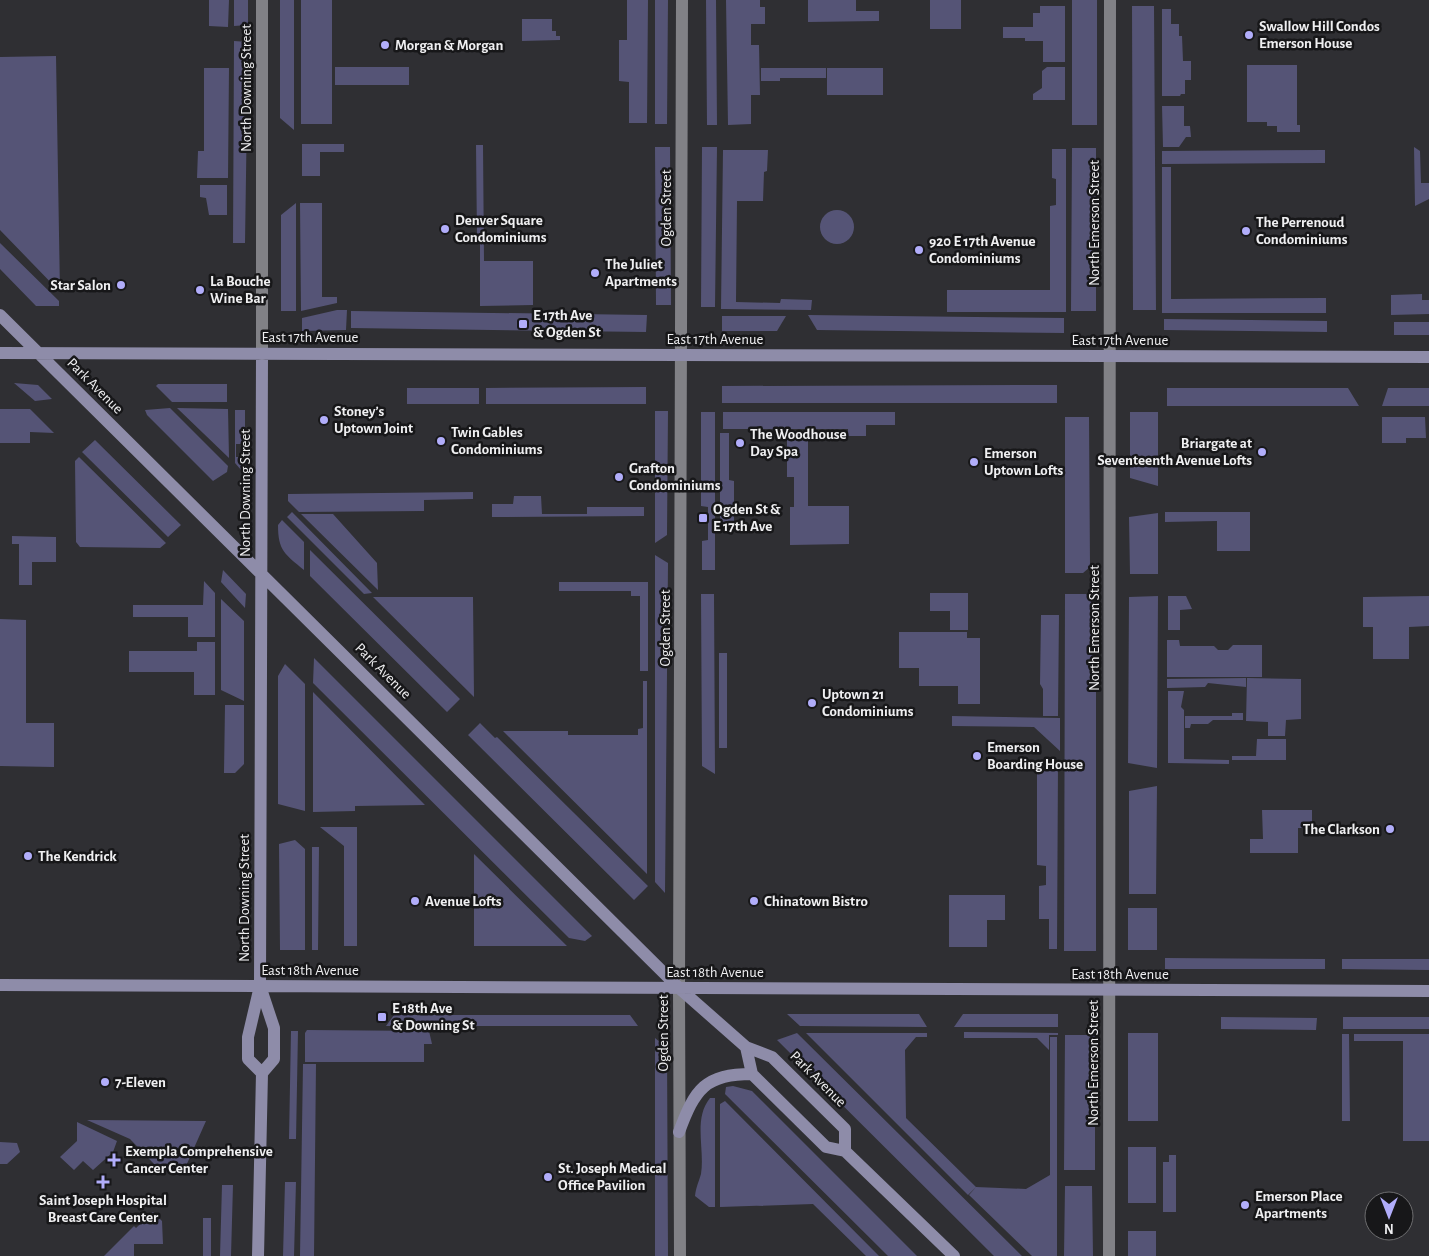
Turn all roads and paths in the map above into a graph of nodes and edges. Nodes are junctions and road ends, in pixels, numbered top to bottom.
1 (262, 0) edge
2 (682, 0) edge
3 (1110, 0) edge
4 (0, 315) edge
5 (0, 353) edge
6 (39, 353) junction
7 (262, 354) junction
8 (683, 355) junction
9 (1111, 356) junction
10 (1429, 357) edge
11 (261, 574) junction
12 (0, 986) edge
13 (260, 986) junction
14 (679, 988) junction
15 (1110, 990) junction
16 (1429, 992) edge
17 (746, 1047) junction
18 (262, 1073) junction
19 (752, 1074) junction
20 (679, 1132) junction
21 (845, 1150) junction
22 (258, 1256) edge
23 (680, 1256) edge
24 (954, 1256) edge
25 (1109, 1256) edge

1 - 7 street, North Downing Street
2 - 8 street, Ogden Street
3 - 9 street, North Emerson Street
4 - 6 main road, Park Avenue
5 - 6 main road, East 17th Avenue
6 - 7 main road, East 17th Avenue
6 - 11 main road, Park Avenue
7 - 8 main road, East 17th Avenue
7 - 11 main road, North Downing Street
8 - 9 main road, East 17th Avenue
8 - 14 street, Ogden Street
9 - 10 main road, East 17th Avenue
9 - 15 street, North Emerson Street
11 - 13 main road, North Downing Street
11 - 14 main road, Park Avenue
12 - 13 main road, East 18th Avenue
13 - 14 main road, East 18th Avenue
13 - 18 main road, North Downing Street
13 - 18 main road, North Downing Street
14 - 15 main road, East 18th Avenue
14 - 17 main road, Park Avenue
14 - 20 street, Ogden Street
15 - 16 main road, East 18th Avenue
15 - 25 street, North Emerson Street
17 - 19 main road
17 - 21 main road, Park Avenue
18 - 22 main road, North Downing Street
19 - 20 main road
19 - 21 main road
20 - 23 street, Ogden Street
21 - 24 main road

